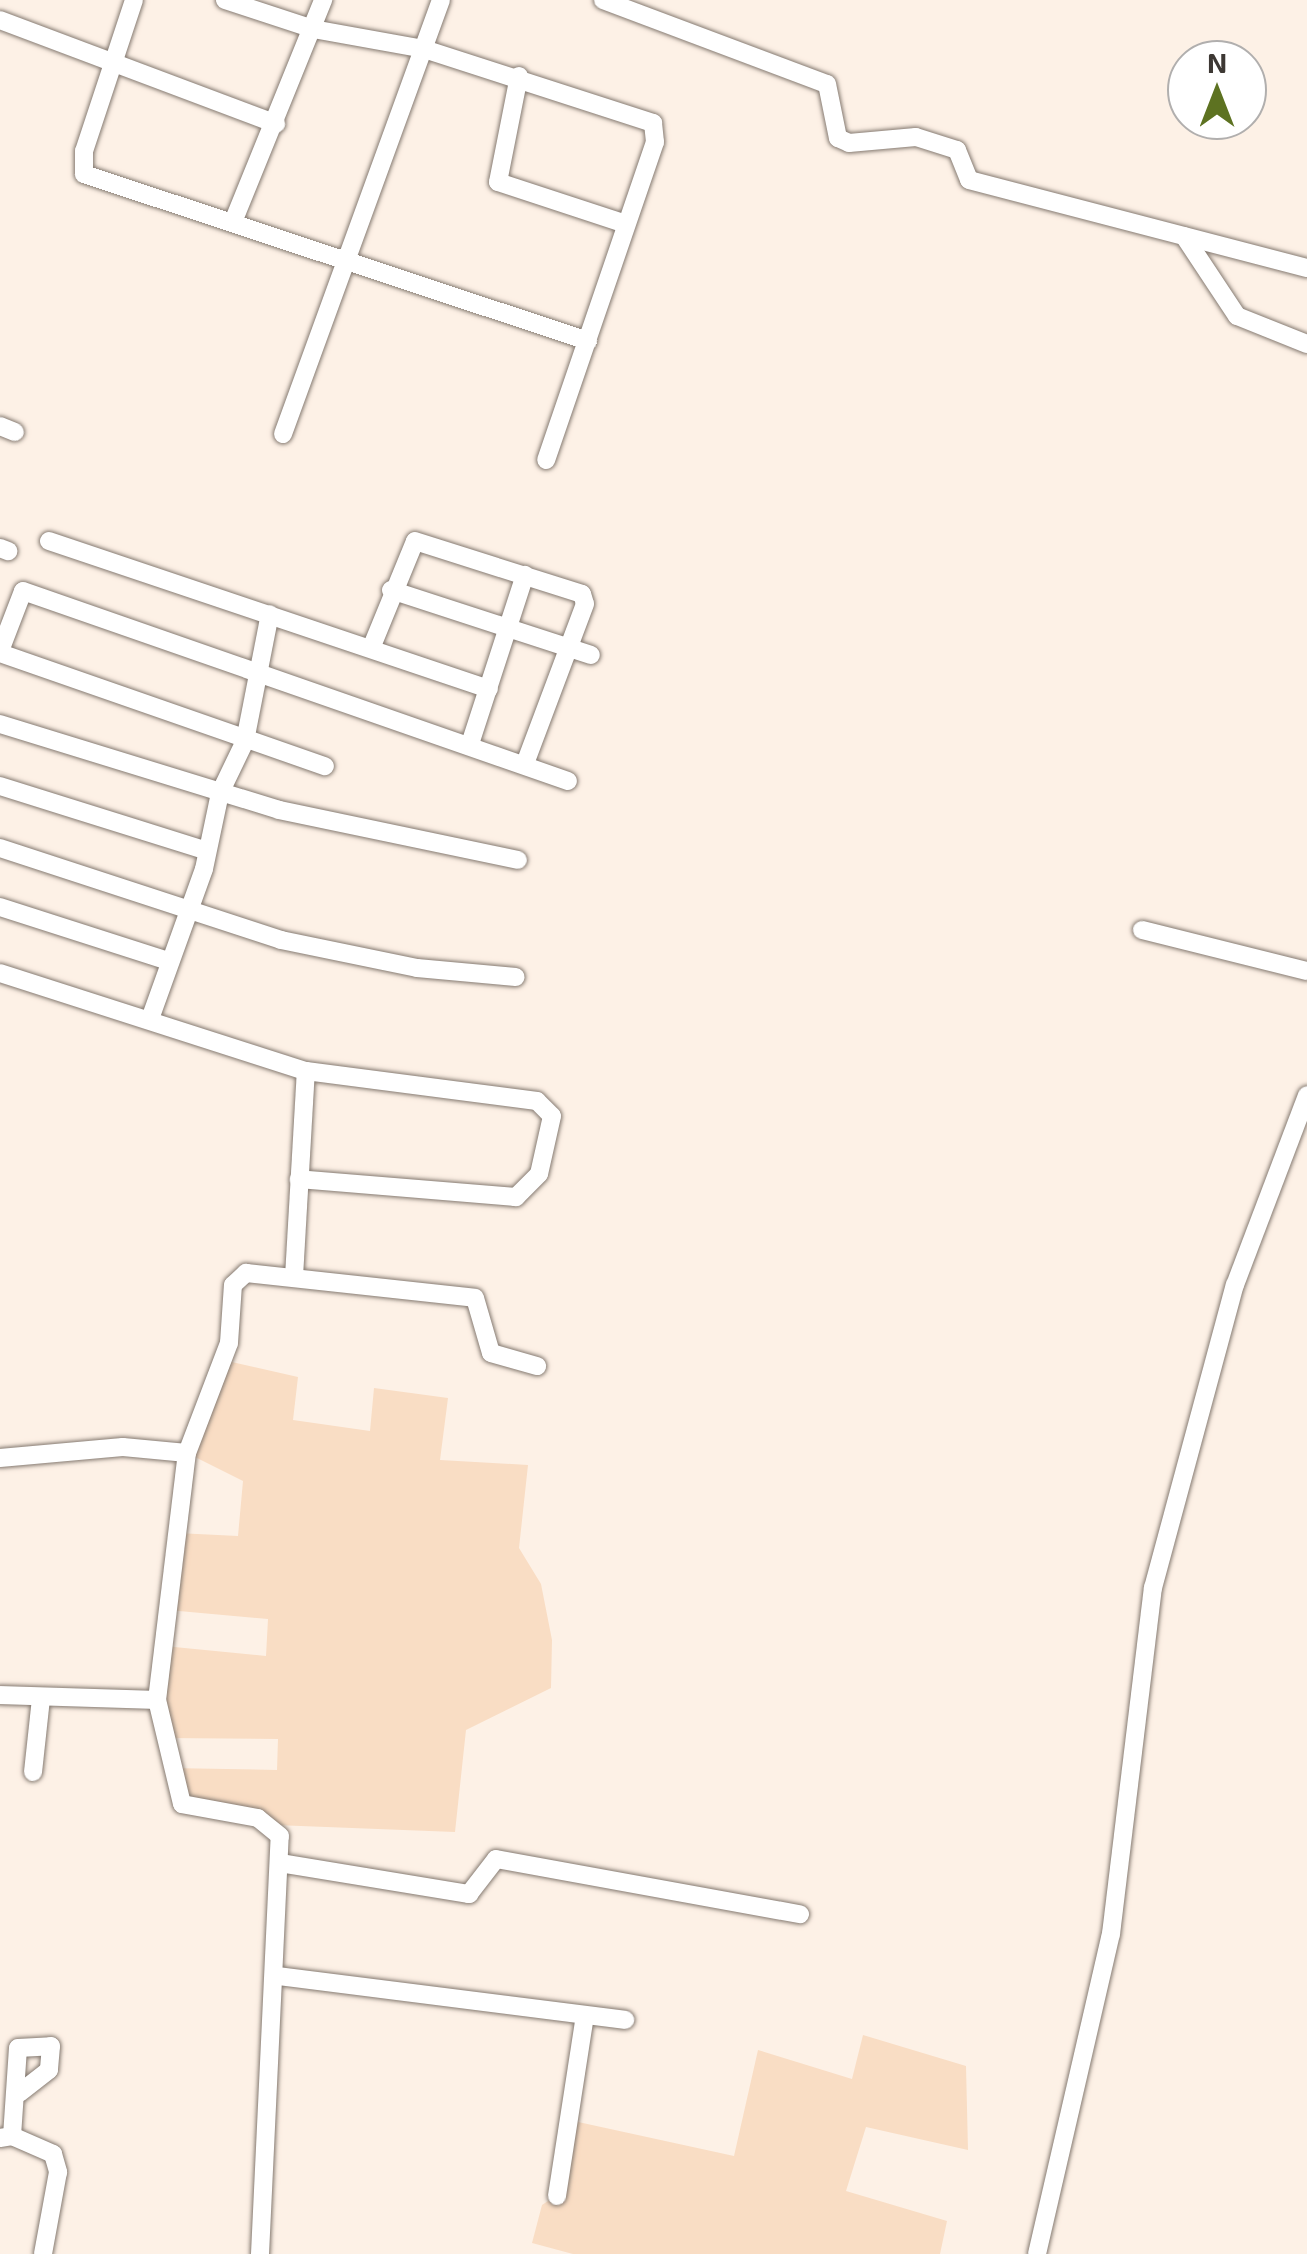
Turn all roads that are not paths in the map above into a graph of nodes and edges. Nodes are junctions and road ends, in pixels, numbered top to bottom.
1 (134, 0) edge
2 (225, 0) edge
3 (323, 0) edge
4 (441, 0) edge
5 (603, 0) edge
6 (0, 20) edge
7 (312, 29) junction
8 (424, 49) junction
9 (113, 63) junction
10 (518, 76) junction
11 (276, 124) junction
12 (232, 222) junction
13 (626, 224) junction
14 (1184, 236) junction
15 (346, 257) junction
16 (1307, 268) edge
17 (588, 340) junction
18 (1307, 344) edge
19 (282, 434) dead end
20 (546, 460) dead end
21 (49, 540) dead end
22 (525, 574) junction
23 (390, 590) junction
24 (270, 614) junction
25 (509, 629) junction
26 (372, 646) junction
27 (569, 648) junction
28 (0, 652) edge
29 (592, 655) dead end
30 (256, 676) junction
31 (489, 689) junction
32 (0, 724) edge
33 (245, 740) junction
34 (470, 744) junction
35 (526, 764) junction
36 (324, 766) dead end
37 (568, 781) dead end
38 (0, 786) edge
39 (220, 793) junction
40 (0, 848) edge
41 (204, 850) junction
42 (518, 860) dead end
43 (0, 907) edge
44 (190, 912) junction
45 (1142, 930) dead end
46 (168, 961) junction
47 (1307, 972) edge
48 (0, 973) edge
49 (516, 977) dead end
50 (150, 1019) junction
51 (306, 1071) junction
52 (1307, 1095) edge
53 (299, 1180) junction
54 (294, 1277) junction
55 (536, 1366) dead end
56 (187, 1453) junction
57 (0, 1458) edge
58 (0, 1695) edge
59 (41, 1698) junction
60 (157, 1700) junction
61 (33, 1772) dead end
62 (280, 1863) junction
63 (800, 1914) dead end
64 (278, 1976) junction
65 (584, 2016) junction
66 (625, 2020) dead end
67 (20, 2093) dead end
68 (6, 2137) edge
69 (557, 2196) dead end
70 (43, 2254) edge
71 (260, 2254) edge
72 (1037, 2254) edge

1 - 9 street
2 - 7 street
3 - 7 street
4 - 8 street
5 - 14 street
6 - 9 street
7 - 8 street
7 - 11 street
8 - 10 street
8 - 15 street
9 - 11 street
9 - 12 street
10 - 13 street
10 - 13 street
11 - 12 street
12 - 15 street
13 - 17 street
14 - 16 street
14 - 18 street
15 - 17 street
15 - 19 street
17 - 20 street
21 - 24 street
22 - 23 street
22 - 25 street
22 - 27 street
23 - 25 street
23 - 26 street
24 - 26 street
24 - 30 street
25 - 27 street
25 - 31 street
26 - 31 street
27 - 29 street
27 - 35 street
28 - 30 street
28 - 33 street
30 - 33 street
30 - 34 street
31 - 34 street
32 - 39 street
33 - 36 street
33 - 39 street
34 - 35 street
35 - 37 street
38 - 41 street
39 - 41 street
39 - 42 street
40 - 44 street
41 - 44 street
43 - 46 street
44 - 46 street
44 - 49 street
45 - 47 street
46 - 50 street
48 - 50 street
50 - 51 street
51 - 53 street
51 - 53 street
52 - 72 street
53 - 54 street
54 - 55 street
54 - 56 street
56 - 57 street
56 - 60 street
58 - 59 street
59 - 60 street
59 - 61 street
60 - 62 street
62 - 63 street
62 - 64 street
64 - 65 street
64 - 71 street
65 - 66 street
65 - 69 street
67 - 68 street
68 - 70 street

